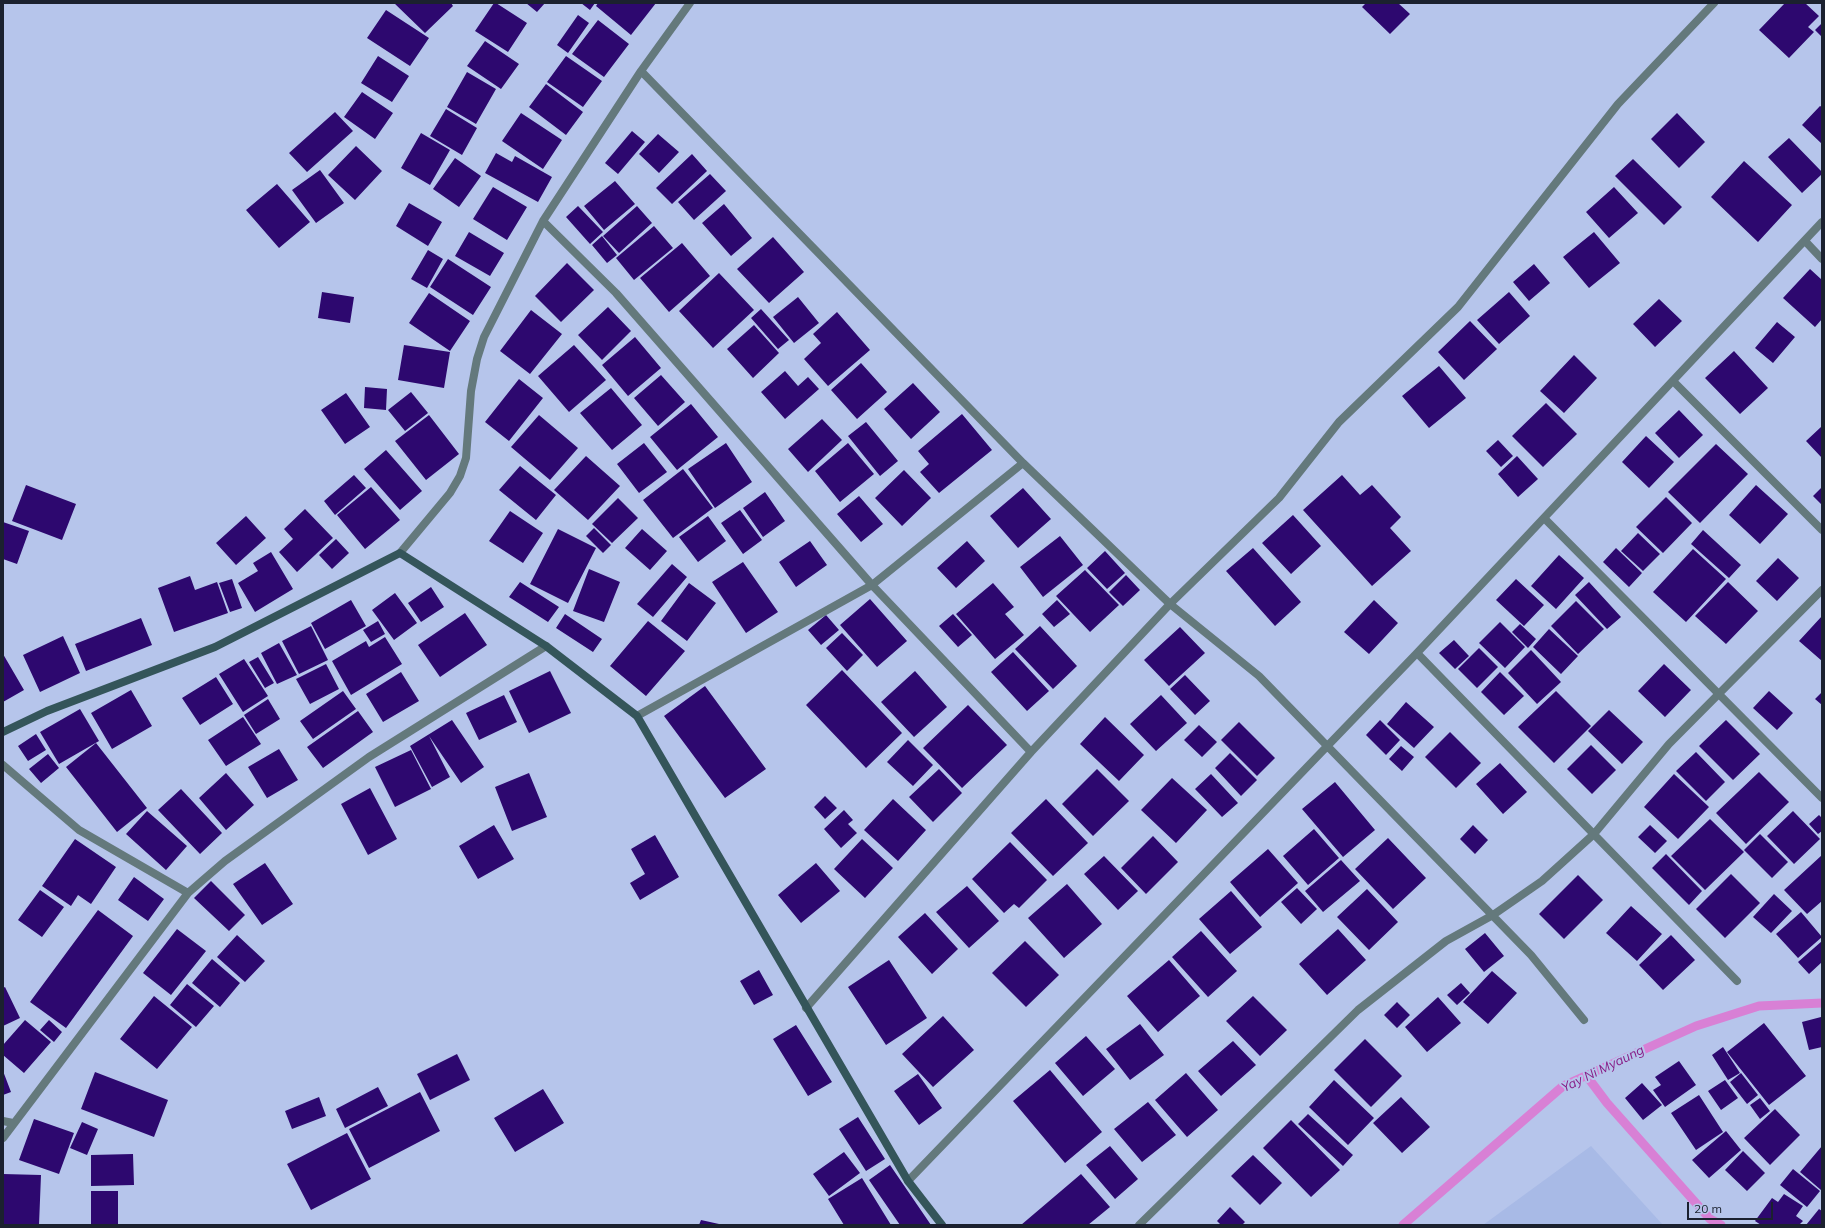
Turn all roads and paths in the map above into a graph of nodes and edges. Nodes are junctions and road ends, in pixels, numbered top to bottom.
1 (690, 3) edge
2 (1714, 3) edge
3 (641, 71) junction
4 (543, 221) junction
5 (1822, 222) edge
6 (1805, 241) junction
7 (1822, 259) edge
8 (1673, 381) junction
9 (1023, 463) junction
10 (1544, 518) junction
11 (1822, 530) edge
12 (400, 553) junction
13 (872, 585) junction
14 (1822, 590) edge
15 (1170, 604) junction
16 (546, 646) junction
17 (1417, 653) junction
18 (1718, 694) junction
19 (637, 716) junction
20 (3, 732) edge
21 (1326, 746) junction
22 (1031, 752) junction
23 (3, 765) edge
24 (1822, 798) edge
25 (1594, 834) junction
26 (188, 893) junction
27 (1493, 915) junction
28 (1738, 981) dead end
29 (806, 1008) junction
30 (1584, 1020) dead end
31 (3, 1121) edge
32 (13, 1123) junction
33 (3, 1138) edge
34 (908, 1181) junction
35 (942, 1225) edge
36 (1139, 1225) edge

1 - 3 street
2 - 15 street
3 - 4 street
3 - 9 street
4 - 12 street
4 - 13 street
5 - 6 street
6 - 7 street
6 - 8 street
8 - 10 street
8 - 11 street
9 - 13 street
9 - 15 street
10 - 17 street
10 - 18 street
12 - 16 street
12 - 20 street
13 - 19 street
13 - 22 street
14 - 18 street
15 - 21 street
15 - 22 street
16 - 19 street
16 - 26 street
17 - 21 street
17 - 25 street
18 - 24 street
18 - 25 street
19 - 29 street
21 - 27 street
21 - 34 street
22 - 29 street
23 - 26 street
25 - 27 street
25 - 28 street
26 - 32 street
27 - 30 street
27 - 36 street
29 - 34 street
31 - 32 street
32 - 33 street
34 - 35 street

